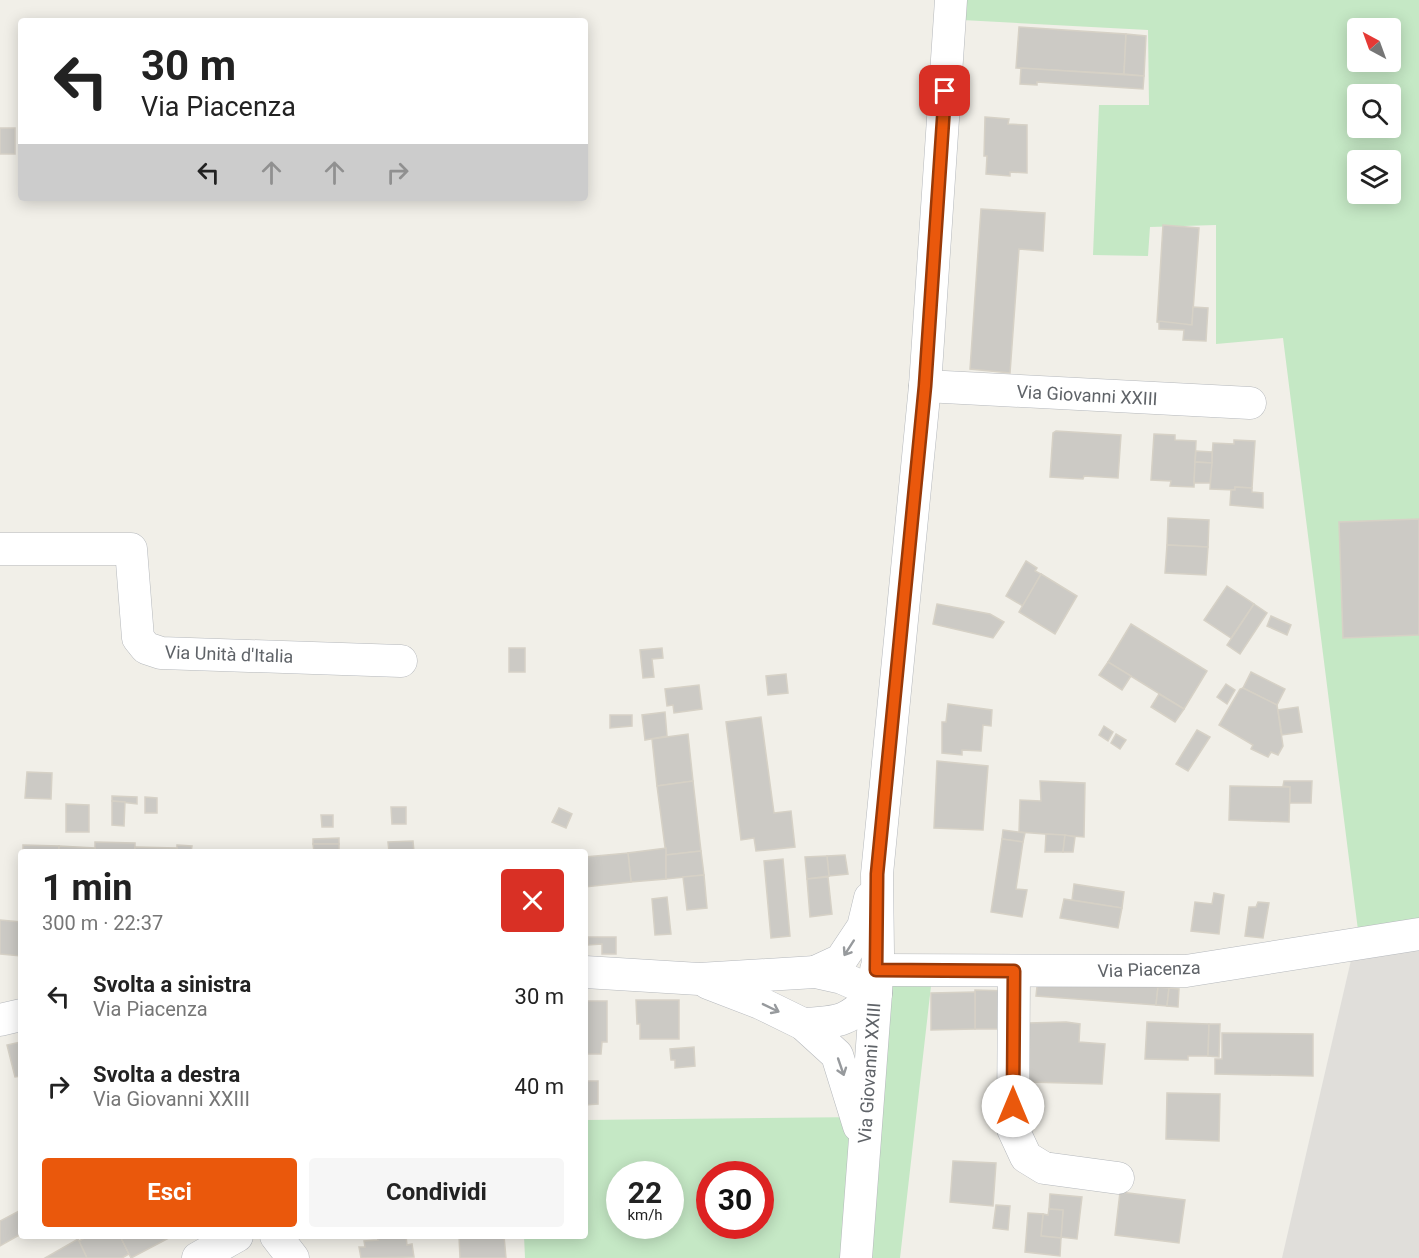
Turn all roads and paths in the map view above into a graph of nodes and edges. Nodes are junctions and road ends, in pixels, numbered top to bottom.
1 (951, 0) edge
2 (925, 386) junction
3 (1250, 403) dead end
4 (0, 549) edge
5 (401, 661) dead end
6 (877, 874) junction
7 (1419, 934) edge
8 (1014, 971) junction
9 (588, 972) edge
10 (815, 972) junction
11 (699, 979) junction
12 (876, 981) junction
13 (18, 1016) edge
14 (0, 1020) edge
15 (803, 1024) junction
16 (864, 1145) junction
17 (1118, 1178) dead end
18 (232, 1239) edge
19 (278, 1239) edge
20 (198, 1258) edge
21 (293, 1258) edge
22 (856, 1258) edge

1 - 2 street, Via Giovanni XXIII
2 - 3 street, Via Giovanni XXIII
2 - 6 street, Via Giovanni XXIII
4 - 5 street, Via Unità d'Italia
6 -> 10 street
6 - 12 street, Via Giovanni XXIII
7 - 8 street, Via Piacenza
8 - 12 street, Via Piacenza
8 - 17 street
9 - 11 street
10 - 11 street
10 - 12 street
11 -> 15 street
12 - 15 street
12 - 16 street, Via Giovanni XXIII
13 - 14 street
15 -> 16 street
16 - 22 street, Via Giovanni XXIII
18 - 20 street
19 - 21 street

